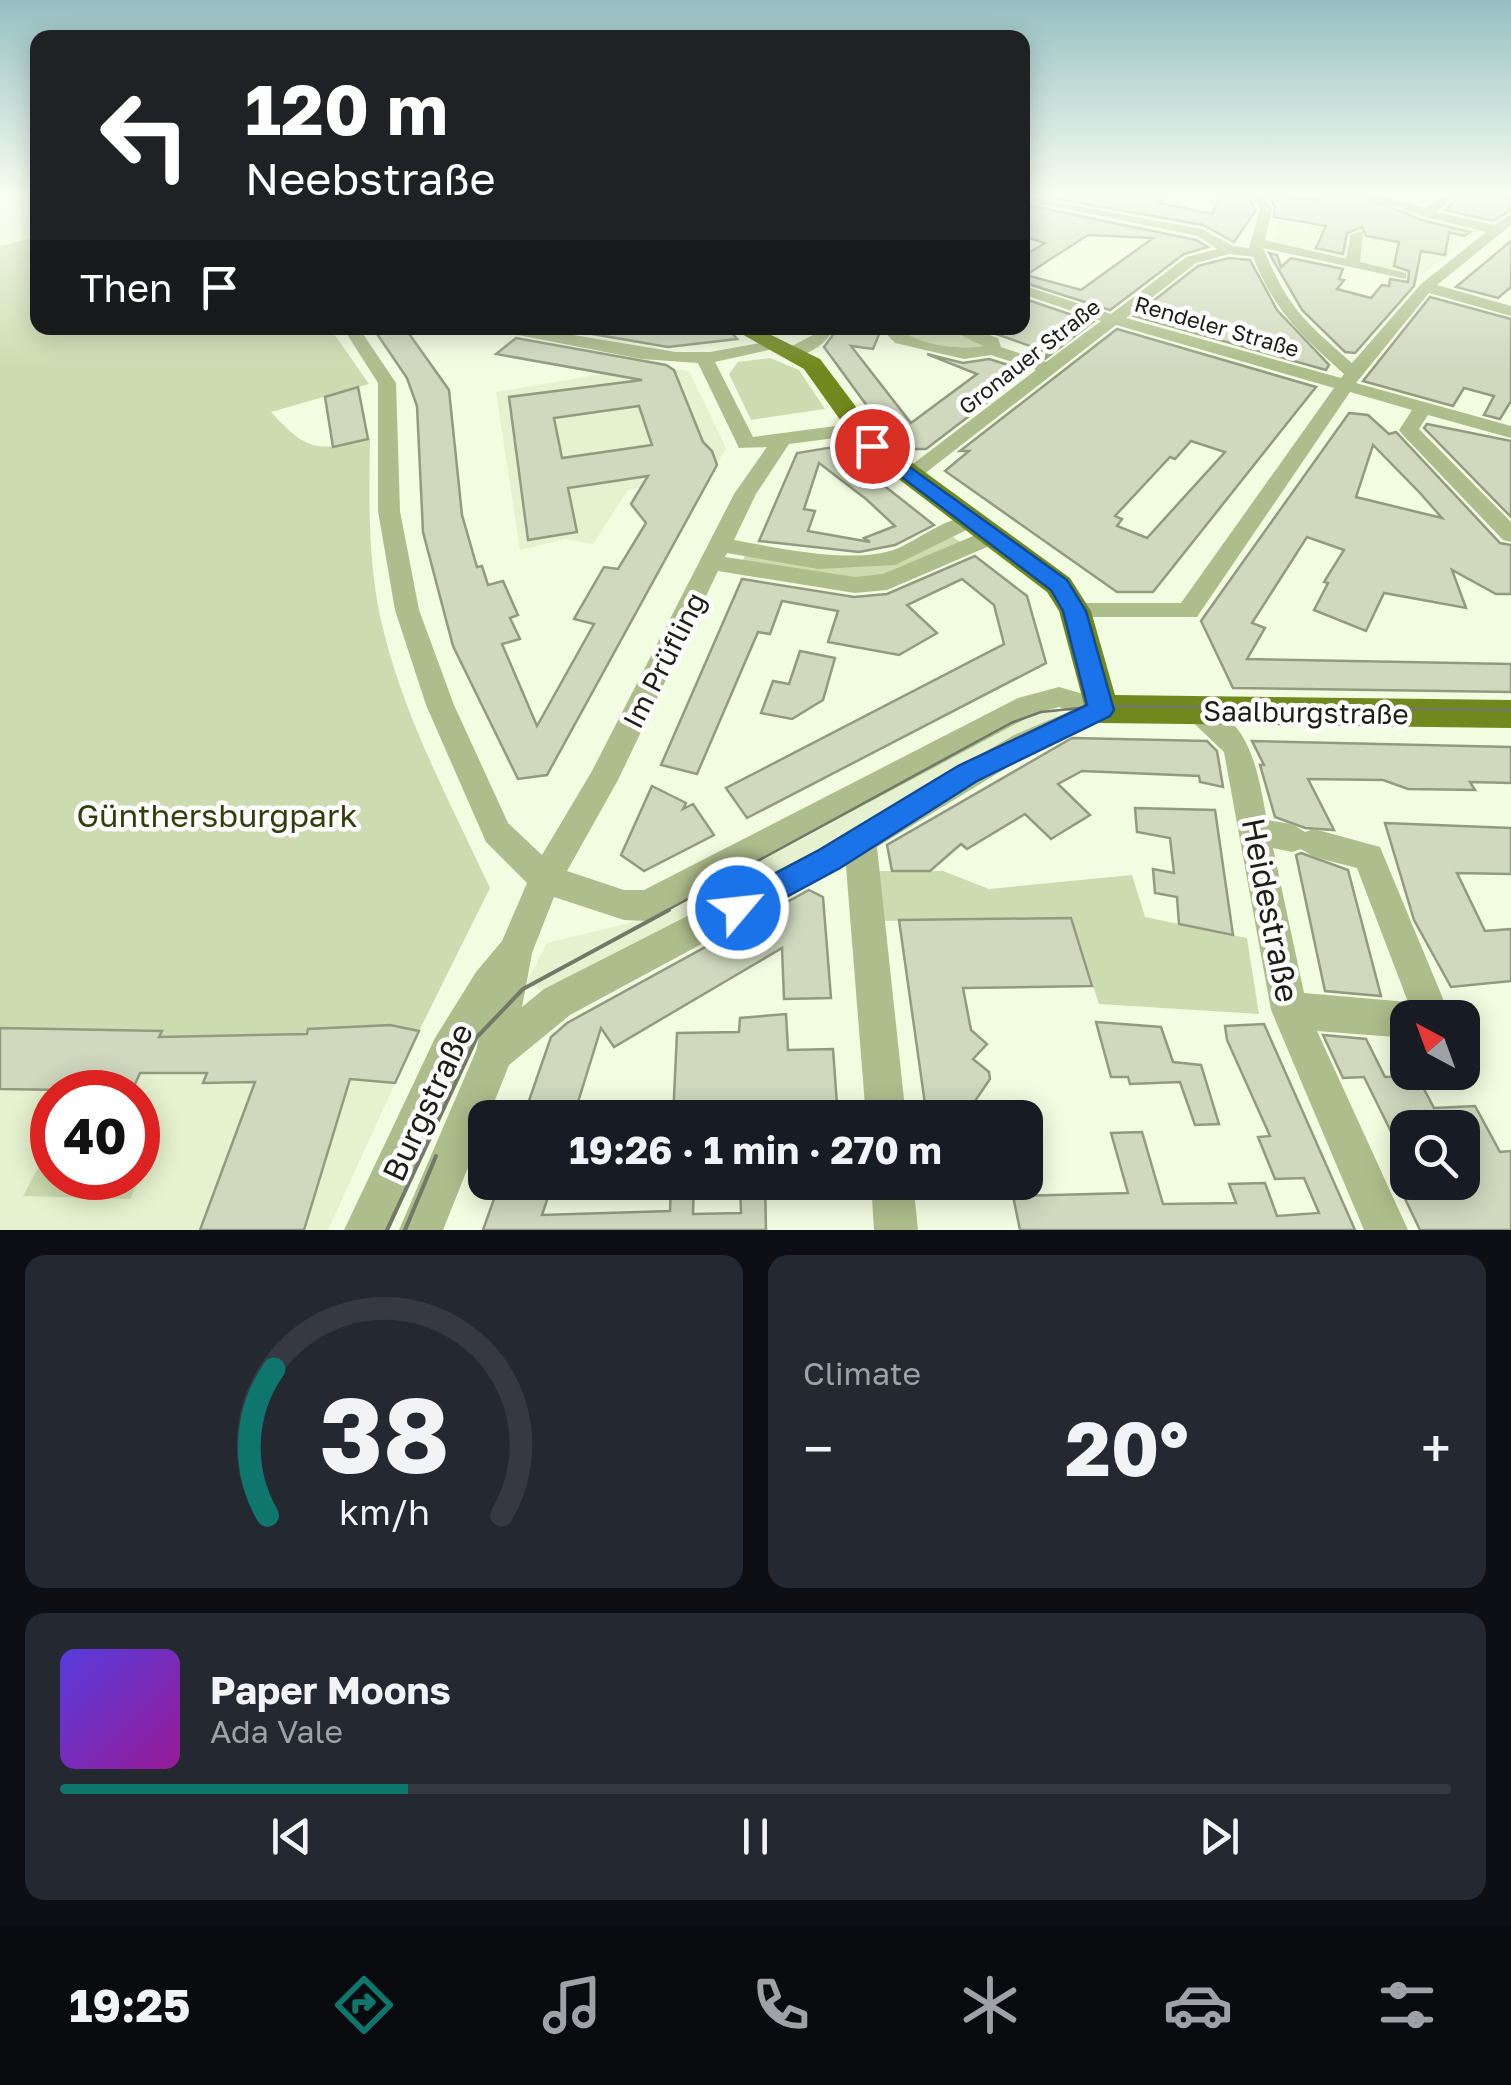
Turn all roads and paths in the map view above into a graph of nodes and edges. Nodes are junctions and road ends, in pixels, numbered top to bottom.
1 (1216, 253) edge
2 (1259, 253) edge
3 (1289, 253) edge
4 (1354, 253) edge
5 (1391, 253) edge
6 (1468, 253) edge
7 (1352, 264) junction
8 (1384, 272) junction
9 (1402, 276) dead end
10 (1426, 287) junction
11 (1030, 291) edge
12 (1508, 306) edge
13 (1111, 320) junction
14 (356, 335) edge
15 (548, 335) edge
16 (756, 335) edge
17 (823, 335) edge
18 (896, 335) edge
19 (977, 335) edge
20 (783, 348) junction
21 (992, 350) junction
22 (704, 358) junction
23 (1049, 369) junction
24 (1348, 379) junction
25 (1424, 406) junction
26 (858, 429) junction
27 (1511, 432) edge
28 (781, 441) junction
29 (912, 474) junction
30 (984, 528) junction
31 (1511, 535) edge
32 (717, 554) junction
33 (1075, 611) junction
34 (1101, 710) junction
35 (1195, 711) junction
36 (1511, 714) edge
37 (1288, 838) junction
38 (860, 840) junction
39 (545, 879) junction
40 (514, 953) junction
41 (1426, 1000) edge
42 (557, 1002) junction
43 (1289, 1010) junction
44 (1390, 1018) edge
45 (495, 1052) junction
46 (884, 1100) edge
47 (894, 1200) edge
48 (375, 1222) edge
49 (421, 1230) edge
50 (896, 1230) edge
51 (1386, 1230) edge

1 - 13 street, Gronauer Straße
2 - 24 street
3 - 7 street
4 - 7 street
5 - 8 street
6 - 10 street
7 - 8 street
8 - 9 street
10 - 12 street
10 - 24 street
11 - 13 street, Rendeler Straße
13 - 23 street, Gronauer Straße
13 - 24 street, Rendeler Straße
14 - 39 street
15 - 22 street
16 - 20 main road
17 - 20 street
18 - 21 street
19 - 21 street
20 - 22 street
20 - 26 main road
21 - 23 street
22 - 28 street
23 - 29 street, Gronauer Straße
24 - 25 street, Rendeler Straße
24 - 33 street
25 - 27 street, Rendeler Straße
25 - 31 street
26 - 28 street
26 - 29 main road
28 - 32 street, Im Prüfling
29 - 30 main road
30 - 32 street
30 - 33 main road
32 - 39 street, Im Prüfling
33 - 34 main road
34 - 35 main road, Saalburgstraße
34 - 38 street, Saalburgstraße
34 - 39 street, Saalburgstraße
35 - 36 main road, Saalburgstraße
35 - 37 street, Heidestraße
37 - 41 street
37 - 43 street, Heidestraße
38 - 42 street, Saalburgstraße
38 - 46 street
39 - 40 street, Burgstraße
40 - 42 street
40 - 45 street, Burgstraße
40 - 48 street, Burgstraße
42 - 45 street, Saalburgstraße
43 - 44 street
43 - 51 street, Heidestraße
45 - 49 street, Burgstraße
47 - 50 street

